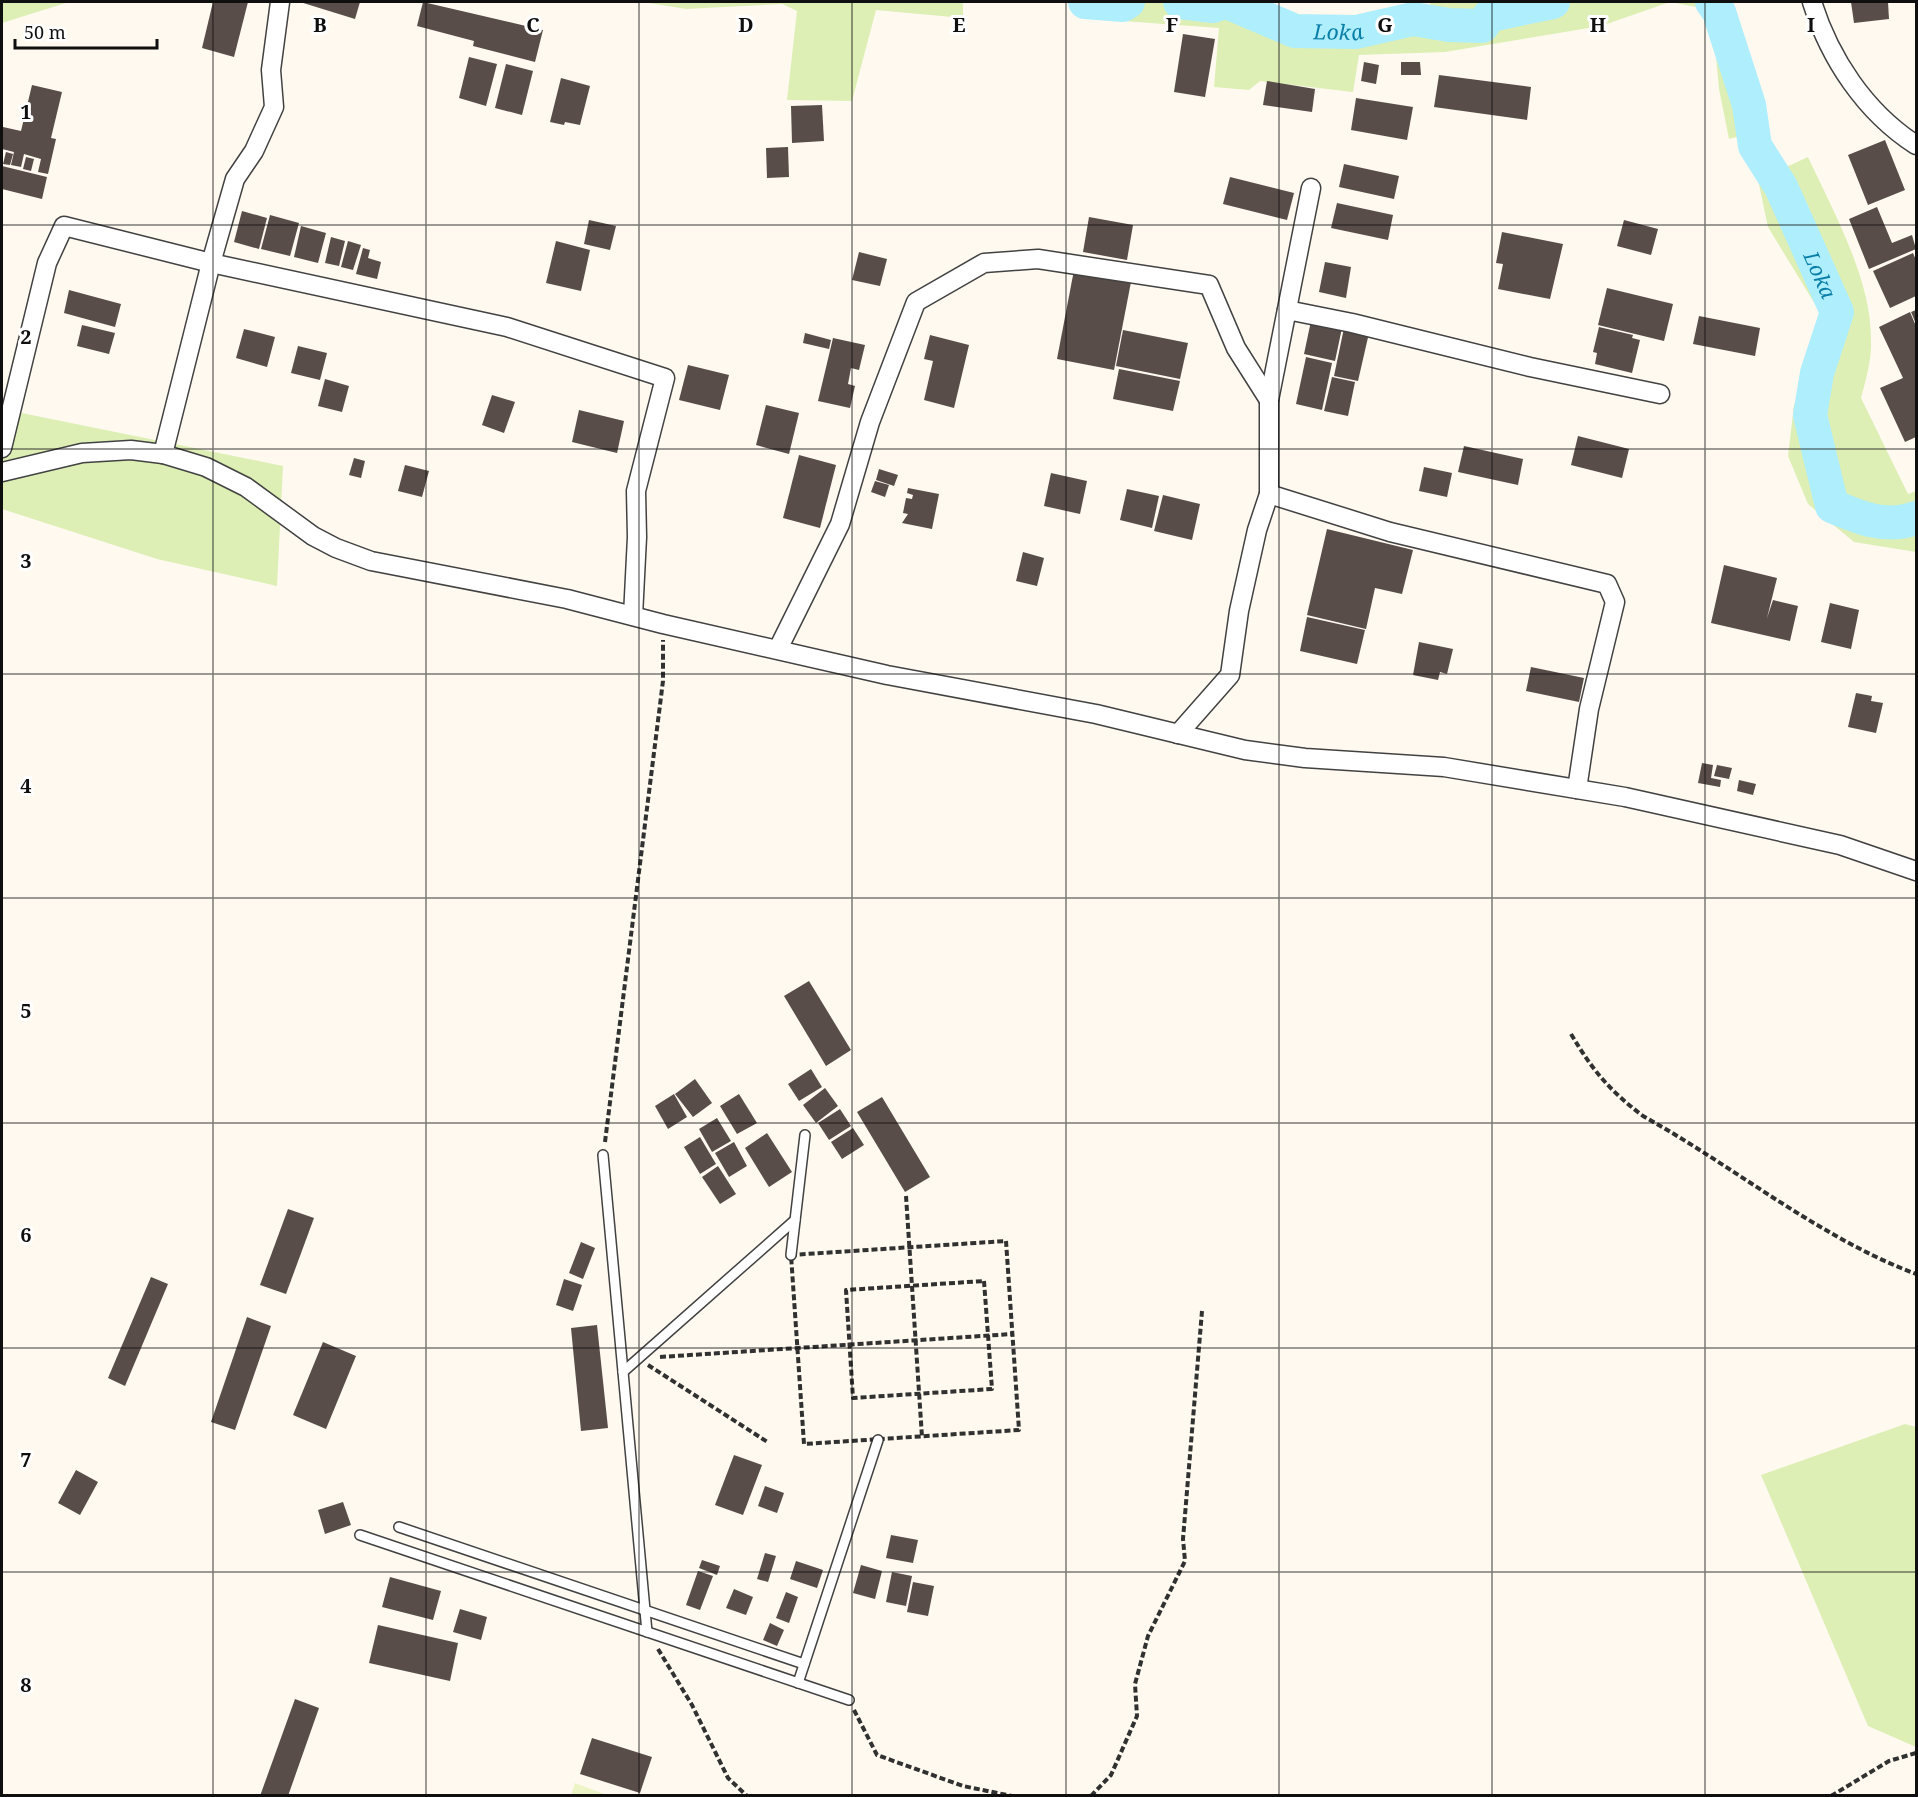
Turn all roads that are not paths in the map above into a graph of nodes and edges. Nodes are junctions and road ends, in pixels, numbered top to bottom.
1 (280, 2) edge
2 (1812, 2) edge
3 (1917, 145) edge
4 (1311, 188) dead end
5 (211, 263) junction
6 (1287, 310) junction
7 (1660, 394) dead end
8 (1269, 400) junction
9 (2, 448) edge
10 (164, 454) junction
11 (2, 472) edge
12 (1269, 494) junction
13 (633, 616) junction
14 (778, 649) junction
15 (1178, 734) junction
16 (1577, 789) junction
17 (1917, 871) edge
18 (805, 1135) dead end
19 (603, 1155) road end
20 (795, 1220) junction
21 (791, 1255) road end
22 (623, 1372) junction
23 (878, 1440) road end
24 (399, 1527) dead end
25 (360, 1535) dead end
26 (645, 1610) junction
27 (648, 1632) junction
28 (804, 1664) junction
29 (798, 1683) junction
30 (849, 1700) road end

1 - 5 street
2 - 3 street
4 - 6 street
5 - 9 street
5 - 10 street
5 - 13 street
6 - 7 street
6 - 8 street
8 - 12 street
8 - 14 street
10 - 11 street
10 - 13 street
12 - 15 street
12 - 16 street
13 - 14 street
14 - 15 street
15 - 16 street
16 - 17 street
18 - 20 lane
19 - 22 lane
20 - 21 lane
20 - 22 lane
22 - 26 lane
23 - 28 lane
24 - 26 lane
25 - 27 lane
26 - 27 lane
26 - 28 lane
27 - 29 lane
28 - 29 lane
29 - 30 lane

